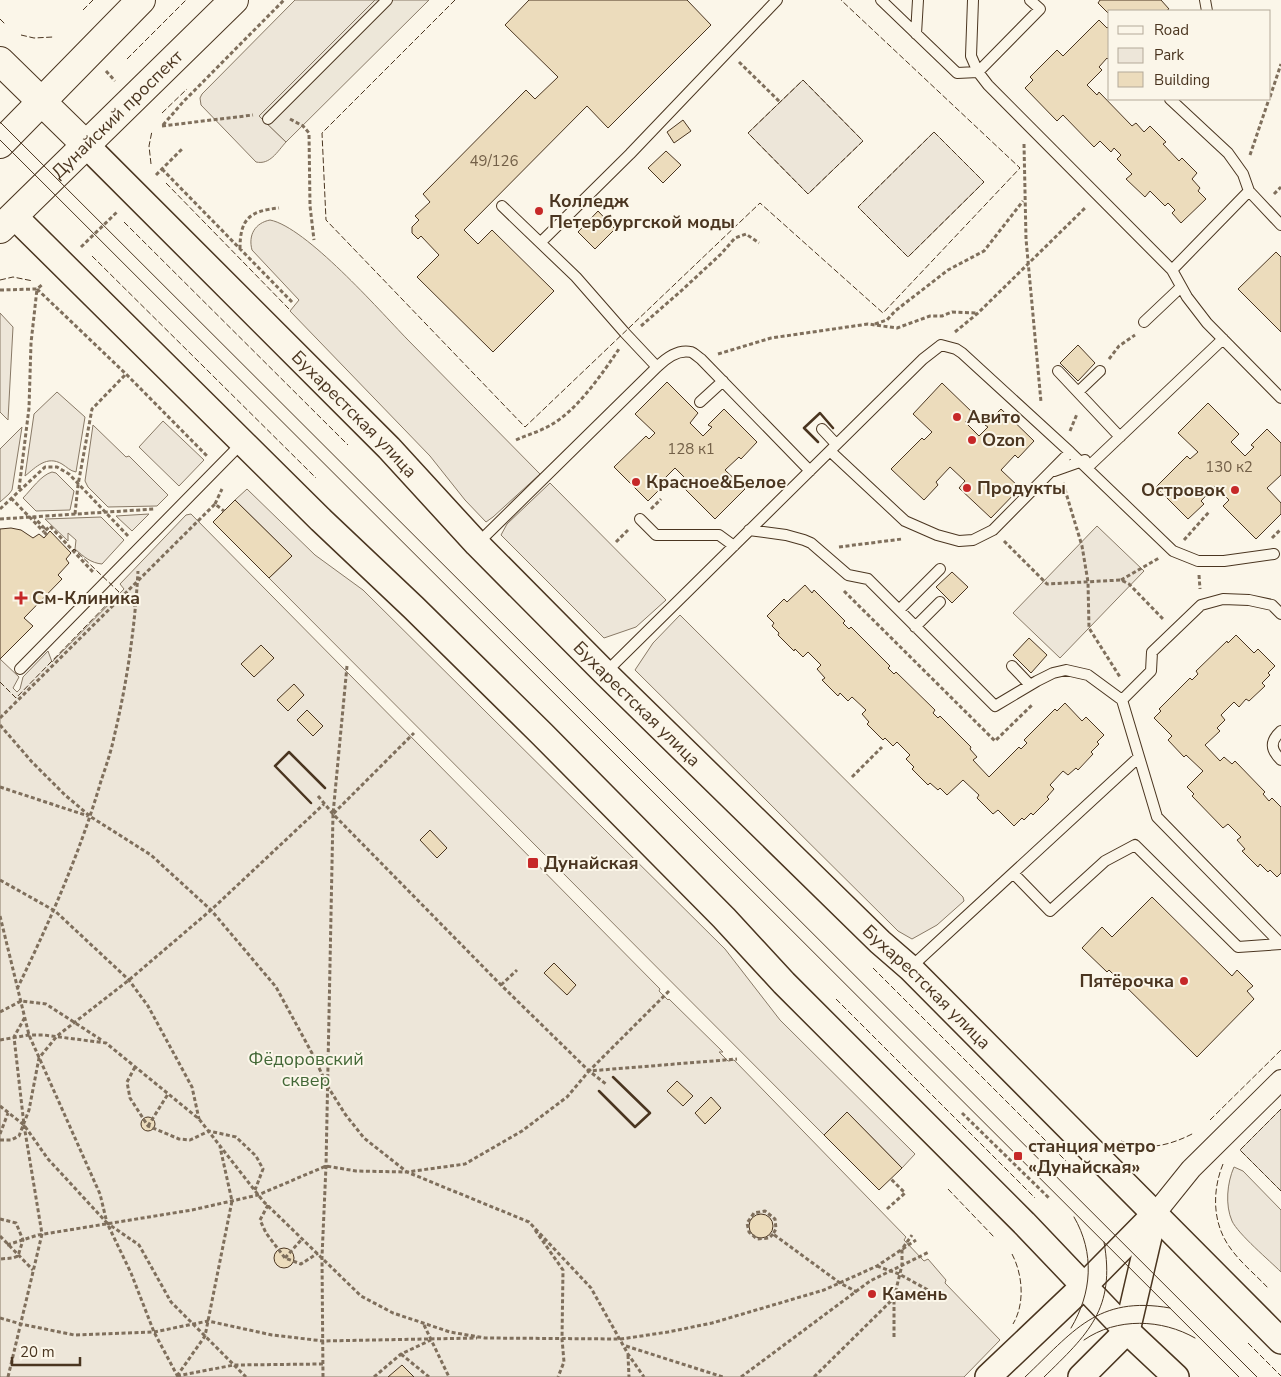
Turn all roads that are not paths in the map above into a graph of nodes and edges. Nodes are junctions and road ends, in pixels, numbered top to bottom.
1 (141, 0) edge
2 (234, 0) edge
3 (387, 0) edge
4 (777, 0) edge
5 (881, 0) edge
6 (918, 0) edge
7 (973, 0) edge
8 (1030, 0) edge
9 (916, 34) junction
10 (0, 61) edge
11 (978, 72) junction
12 (1171, 100) edge
13 (42, 101) junction
14 (265, 116) road end
15 (0, 144) edge
16 (86, 145) junction
17 (1249, 191) junction
18 (502, 206) dead end
19 (5, 216) edge
20 (1281, 225) edge
21 (541, 242) junction
22 (1172, 270) junction
23 (1181, 287) junction
24 (1144, 322) dead end
25 (1223, 339) junction
26 (657, 367) junction
27 (1058, 371) dead end
28 (1100, 371) dead end
29 (723, 381) junction
30 (1078, 392) junction
31 (1281, 398) edge
32 (700, 402) dead end
33 (822, 429) dead end
34 (1120, 437) junction
35 (243, 442) junction
36 (833, 448) junction
37 (1070, 452) junction
38 (1084, 465) junction
39 (810, 470) junction
40 (1050, 472) junction
41 (640, 519) dead end
42 (749, 530) junction
43 (477, 544) junction
44 (734, 546) junction
45 (1274, 554) dead end
46 (940, 568) dead end
47 (940, 602) dead end
48 (899, 610) junction
49 (1281, 614) edge
50 (915, 627) junction
51 (1012, 666) dead end
52 (20, 669) dead end
53 (605, 673) junction
54 (1030, 685) junction
55 (1122, 700) junction
56 (1281, 731) edge
57 (1139, 757) junction
58 (1281, 760) edge
59 (1013, 873) junction
60 (1281, 944) edge
61 (910, 968) junction
62 (1281, 1080) edge
63 (1154, 1215) junction
64 (1084, 1285) junction
65 (1127, 1330) junction
66 (1281, 1341) edge
67 (988, 1377) edge
68 (1081, 1377) edge
69 (1176, 1377) edge

1 - 13 main road
2 - 16 main road, Дунайский проспект
3 - 14 lane
4 - 21 lane
5 - 9 lane
6 - 9 lane
7 - 11 lane
8 - 11 lane
9 - 11 lane
10 - 13 main road, Бухарестская улица
11 - 22 lane
12 - 17 lane
13 - 15 main road
13 - 16 main road, Бухарестская улица
16 - 19 main road, Дунайский проспект
16 - 43 street, Бухарестская улица
17 - 20 lane
17 - 22 lane
18 - 21 lane
19 - 35 street
21 - 26 lane
22 - 23 lane
23 - 24 lane
23 - 25 lane
25 - 31 lane
25 - 34 lane
26 - 29 lane
26 - 43 lane
27 - 30 lane
28 - 30 lane
29 - 32 lane
29 - 39 lane
30 - 34 lane
33 - 36 lane
34 - 38 lane
35 - 52 lane
35 - 64 street
36 - 37 lane
36 - 39 lane
36 - 40 lane
37 - 38 lane
37 - 40 lane
38 - 40 lane
38 - 45 lane
39 - 42 lane
41 - 44 lane
42 - 44 lane
42 - 48 lane
43 - 53 street, Бухарестская улица
44 - 53 lane
46 - 48 lane
47 - 50 lane
48 - 50 lane
49 - 55 lane
50 - 54 lane
51 - 54 lane
53 - 61 street, Бухарестская улица
54 - 55 lane
55 - 57 lane
56 - 58 lane
57 - 59 lane
57 - 60 lane
59 - 60 lane
59 - 61 lane
61 - 63 street, Бухарестская улица
62 - 63 street
63 - 64 street
63 - 65 street
63 - 66 street, Бухарестская улица
64 - 65 street
64 - 67 street
65 - 68 street
65 - 69 street

